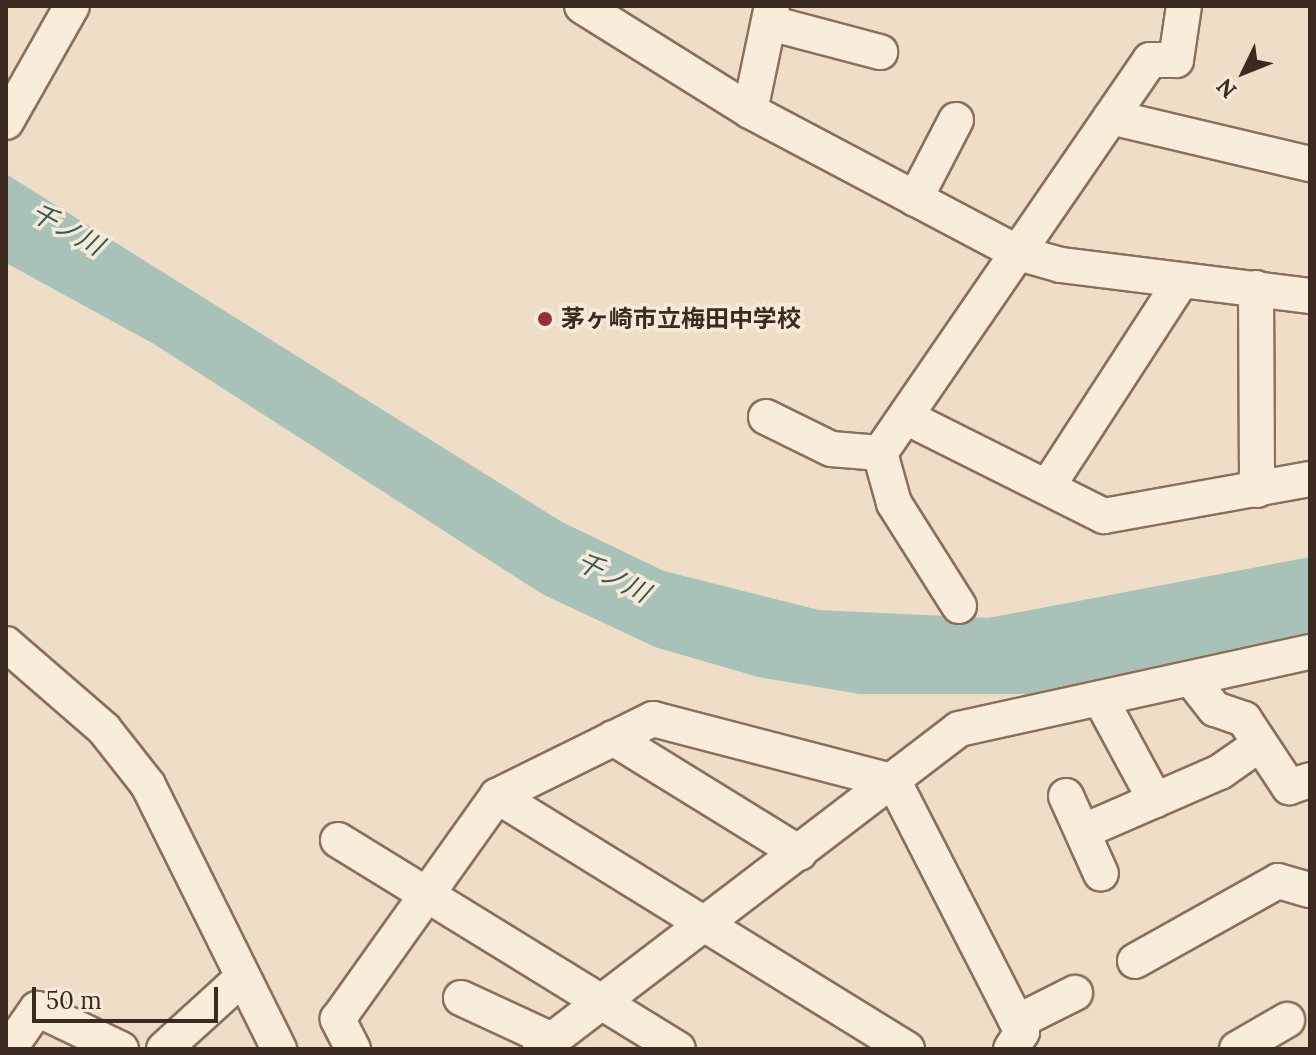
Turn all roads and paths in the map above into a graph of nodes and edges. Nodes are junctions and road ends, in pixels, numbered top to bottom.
1 (72, 6) edge
2 (582, 6) edge
3 (1184, 6) edge
4 (771, 15) edge
5 (880, 52) dead end
6 (750, 111) junction
7 (1111, 117) junction
8 (956, 120) dead end
9 (6, 122) edge
10 (1310, 164) edge
11 (915, 199) junction
12 (1018, 253) junction
13 (1181, 281) junction
14 (1256, 288) junction
15 (1310, 296) edge
16 (766, 417) dead end
17 (908, 418) junction
18 (880, 453) junction
19 (1310, 479) edge
20 (1048, 486) junction
21 (1257, 490) junction
22 (959, 606) dead end
23 (6, 644) edge
24 (1310, 652) edge
25 (1192, 680) junction
26 (1101, 700) junction
27 (613, 738) junction
28 (1260, 744) junction
29 (894, 782) junction
30 (1309, 782) edge
31 (497, 796) junction
32 (1066, 796) dead end
33 (1155, 800) junction
34 (1084, 831) junction
35 (338, 840) dead end
36 (799, 853) junction
37 (1101, 874) dead end
38 (1310, 890) edge
39 (427, 895) junction
40 (704, 924) junction
41 (1135, 961) dead end
42 (242, 978) junction
43 (1075, 993) dead end
44 (461, 998) dead end
45 (603, 1003) junction
46 (1286, 1018) dead end
47 (1014, 1036) edge
48 (546, 1044) edge
49 (9, 1049) edge
50 (121, 1049) edge
51 (164, 1049) edge
52 (279, 1049) edge
53 (353, 1049) edge
54 (678, 1049) edge
55 (907, 1049) edge
56 (1237, 1049) edge

1 - 9 street
2 - 6 street
3 - 7 street
4 - 5 street
4 - 6 street
6 - 11 street
7 - 10 street
7 - 12 street
8 - 11 street
11 - 12 street
12 - 13 street
12 - 17 street
13 - 14 street
13 - 20 street
14 - 15 street
14 - 21 street
16 - 18 street
17 - 18 street
17 - 20 street
18 - 22 street
19 - 21 street
20 - 21 street
23 - 42 street
24 - 25 street
25 - 26 street
25 - 28 street
26 - 29 street
26 - 33 street
27 - 29 street
27 - 31 street
27 - 36 street
28 - 30 street
28 - 33 street
29 - 36 street
29 - 47 street
31 - 39 street
31 - 40 street
32 - 34 street
33 - 34 street
34 - 37 street
35 - 39 street
36 - 40 street
38 - 41 street
39 - 45 street
39 - 53 street
40 - 45 street
40 - 55 street
42 - 51 street
42 - 52 street
43 - 47 street
44 - 48 street
45 - 48 street
45 - 54 street
46 - 56 street
49 - 50 street

